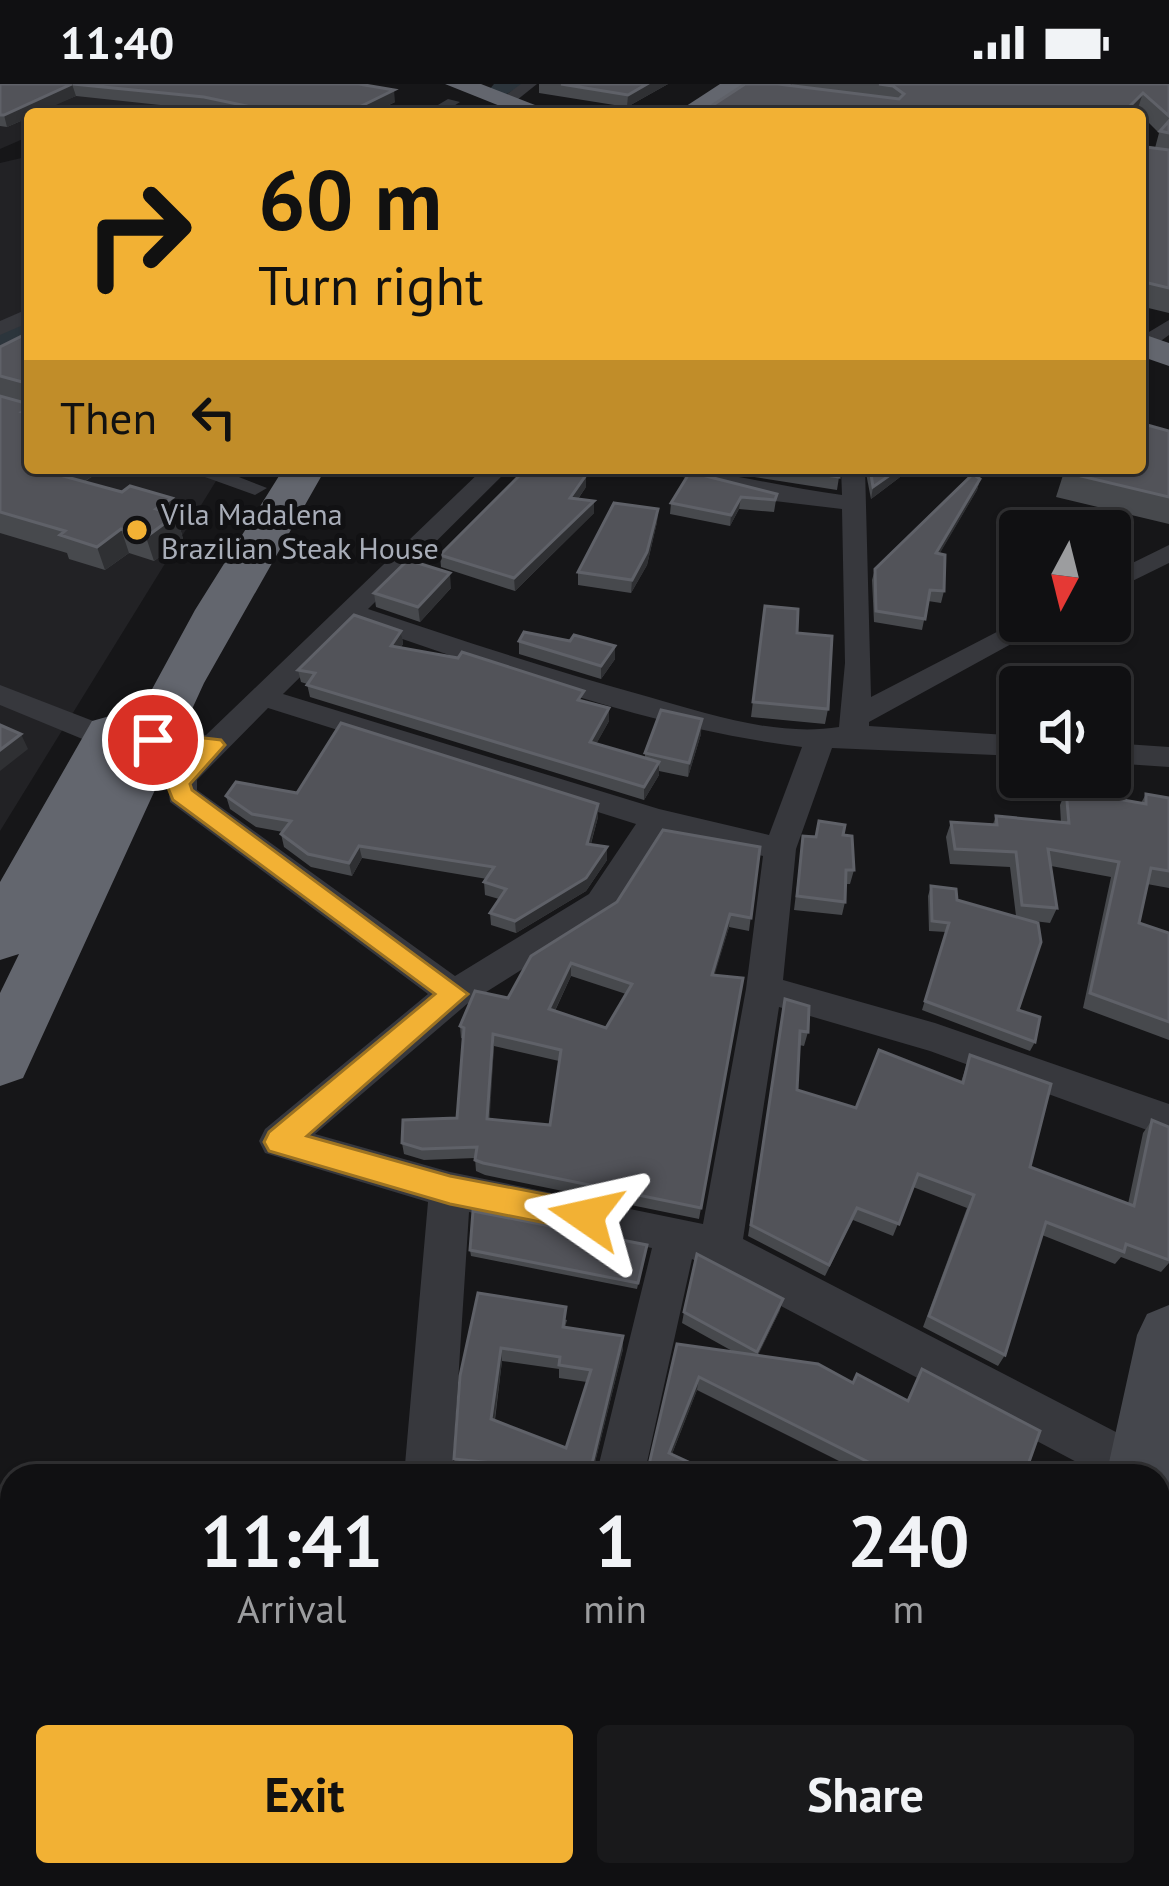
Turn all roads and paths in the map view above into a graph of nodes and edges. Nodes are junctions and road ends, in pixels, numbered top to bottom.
1 (699, 84) edge
2 (736, 86) edge
3 (446, 96) edge
4 (508, 108) edge
5 (676, 108) edge
6 (679, 108) edge
7 (301, 474) edge
8 (492, 474) edge
9 (688, 474) edge
10 (854, 474) edge
11 (262, 478) edge
12 (852, 503) junction
13 (1169, 553) edge
14 (1131, 573) edge
15 (349, 612) junction
16 (1001, 642) edge
17 (0, 694) edge
18 (263, 697) junction
19 (843, 730) junction
20 (130, 739) junction
21 (999, 744) edge
22 (213, 745) junction
23 (1131, 754) edge
24 (1169, 757) edge
25 (656, 820) junction
26 (781, 848) junction
27 (0, 937) edge
28 (764, 989) junction
29 (454, 994) junction
30 (0, 1059) edge
31 (1169, 1121) edge
32 (450, 1190) junction
33 (676, 1234) junction
34 (720, 1249) junction
35 (1169, 1335) edge
36 (429, 1464) edge
37 (623, 1464) edge
38 (1127, 1464) edge
39 (1154, 1464) edge

1 - 5 highway
2 - 6 highway
3 - 4 highway
7 - 20 highway
8 - 15 street
9 - 12 street
10 - 12 street
11 - 20 highway
12 - 19 street
13 - 14 street
15 - 18 street
15 - 19 street
16 - 19 street
17 - 20 street
18 - 22 street
18 - 25 street
19 - 21 street
19 - 26 street
20 - 22 street
20 - 27 highway
20 - 30 highway
22 - 29 street
23 - 24 street
25 - 26 street
25 - 29 street
26 - 28 street
28 - 31 street
28 - 34 street
29 - 32 street
32 - 33 street
32 - 36 street
33 - 34 street
33 - 37 street
34 - 38 street
35 - 39 main road

